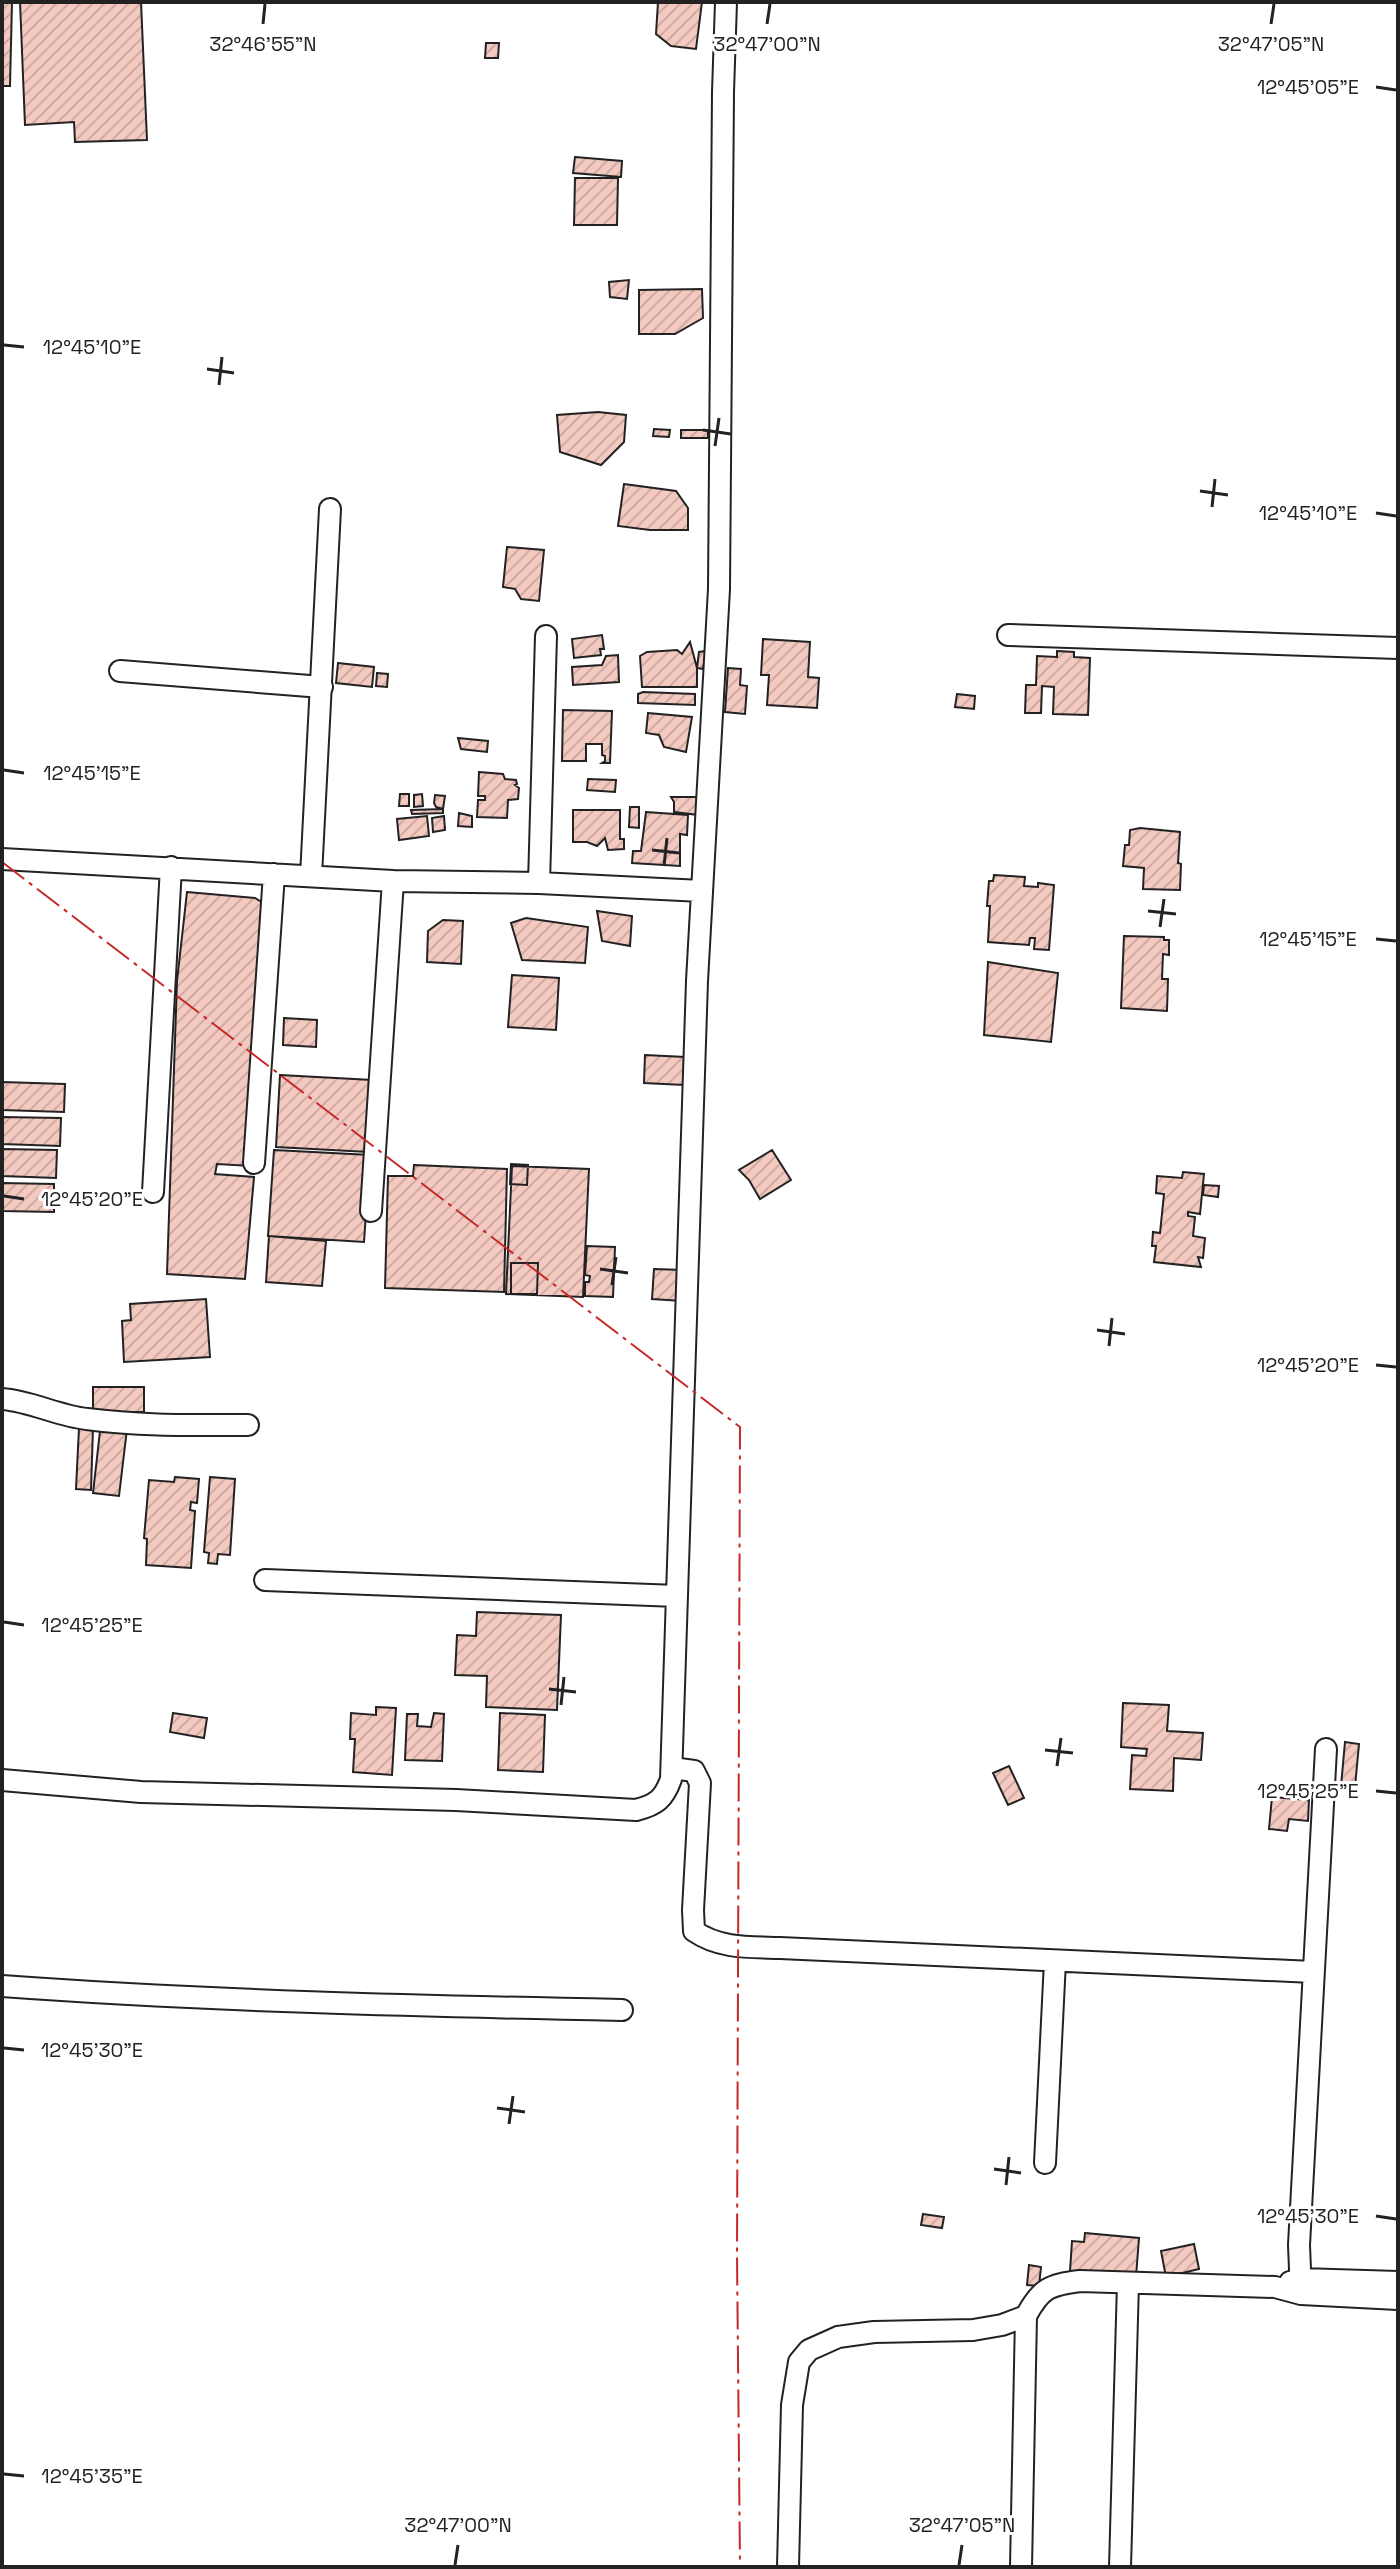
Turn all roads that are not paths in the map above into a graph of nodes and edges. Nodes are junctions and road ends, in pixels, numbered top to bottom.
1 (726, 2) edge
2 (330, 509) dead end
3 (1008, 635) dead end
4 (546, 636) dead end
5 (1398, 648) edge
6 (120, 671) dead end
7 (322, 687) junction
8 (2, 859) edge
9 (171, 867) junction
10 (274, 874) junction
11 (311, 876) junction
12 (393, 881) junction
13 (539, 883) junction
14 (702, 891) junction
15 (254, 1163) dead end
16 (153, 1192) dead end
17 (371, 1211) dead end
18 (2, 1399) edge
19 (248, 1425) dead end
20 (265, 1580) dead end
21 (677, 1596) junction
22 (1326, 1749) dead end
23 (672, 1768) junction
24 (2, 1780) edge
25 (1055, 1961) junction
26 (1313, 1972) junction
27 (2, 1986) edge
28 (622, 2010) dead end
29 (1045, 2163) dead end
30 (1398, 2282) edge
31 (1128, 2283) junction
32 (1301, 2287) junction
33 (1398, 2299) edge
34 (1026, 2316) junction
35 (788, 2567) edge
36 (1021, 2567) edge
37 (1120, 2567) edge

1 - 14 street
2 - 7 street
3 - 5 street
4 - 13 street
6 - 7 street
7 - 11 street
8 - 9 street
9 - 10 street
9 - 16 street
10 - 11 street
10 - 15 street
11 - 12 street
12 - 13 street
12 - 17 street
13 - 14 street
14 - 21 street
18 - 19 street
20 - 21 street
21 - 23 street
22 - 26 street
23 - 24 street
23 - 25 street
25 - 26 street
25 - 29 street
26 - 32 street
27 - 28 street
30 - 32 street
31 - 32 street
31 - 34 street
31 - 37 street
32 - 33 street
34 - 35 street
34 - 36 street

